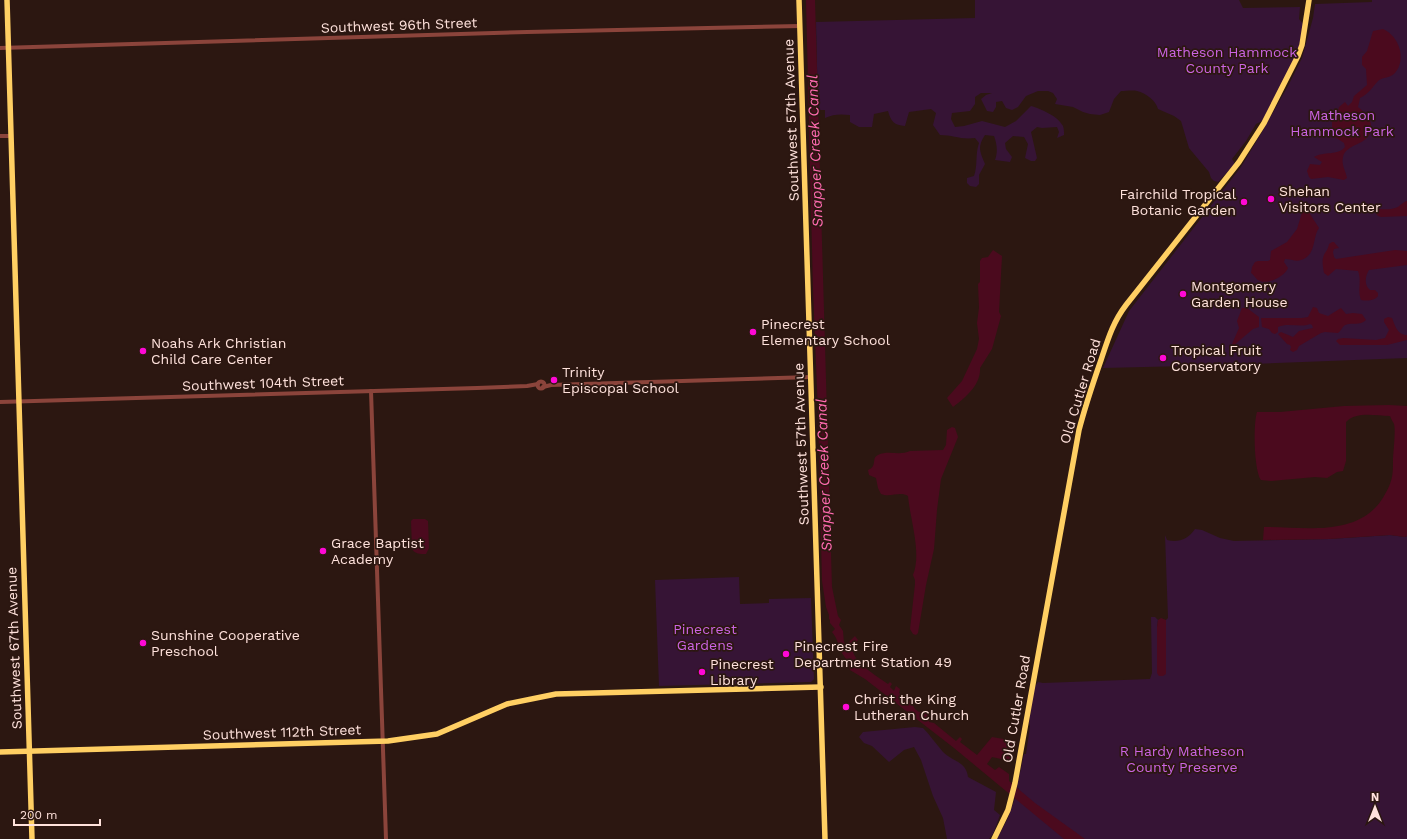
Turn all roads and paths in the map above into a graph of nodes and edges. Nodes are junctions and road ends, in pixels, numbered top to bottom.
1 (6, 0) edge
2 (799, 0) edge
3 (1309, 0) edge
4 (800, 26) junction
5 (0, 48) edge
6 (8, 48) junction
7 (0, 136) edge
8 (11, 136) junction
9 (811, 377) junction
10 (371, 391) junction
11 (20, 401) junction
12 (0, 402) edge
13 (821, 687) junction
14 (382, 742) junction
15 (0, 752) edge
16 (30, 752) junction
17 (32, 839) edge
18 (386, 839) edge
19 (825, 839) edge
20 (994, 839) edge

1 - 6 main road, Southwest 67th Avenue
2 - 4 main road, Southwest 57th Avenue
3 - 20 main road, Old Cutler Road
4 - 6 street, Southwest 96th Street
4 - 9 main road, Southwest 57th Avenue
5 - 6 street, Southwest 96th Street
6 - 8 main road, Southwest 67th Avenue
7 - 8 street
8 - 11 main road, Southwest 67th Avenue
9 - 10 street, Southwest 104th Street
9 - 13 main road, Southwest 57th Avenue
10 - 11 street, Southwest 104th Street
10 - 14 street
11 - 12 street, Southwest 104th Street
11 - 16 main road, Southwest 67th Avenue
13 - 14 main road, Southwest 112th Street
13 - 19 main road, Southwest 57th Avenue
14 - 16 main road, Southwest 112th Street
14 - 18 street
15 - 16 main road, Southwest 112th Street
16 - 17 main road, Southwest 67th Avenue

